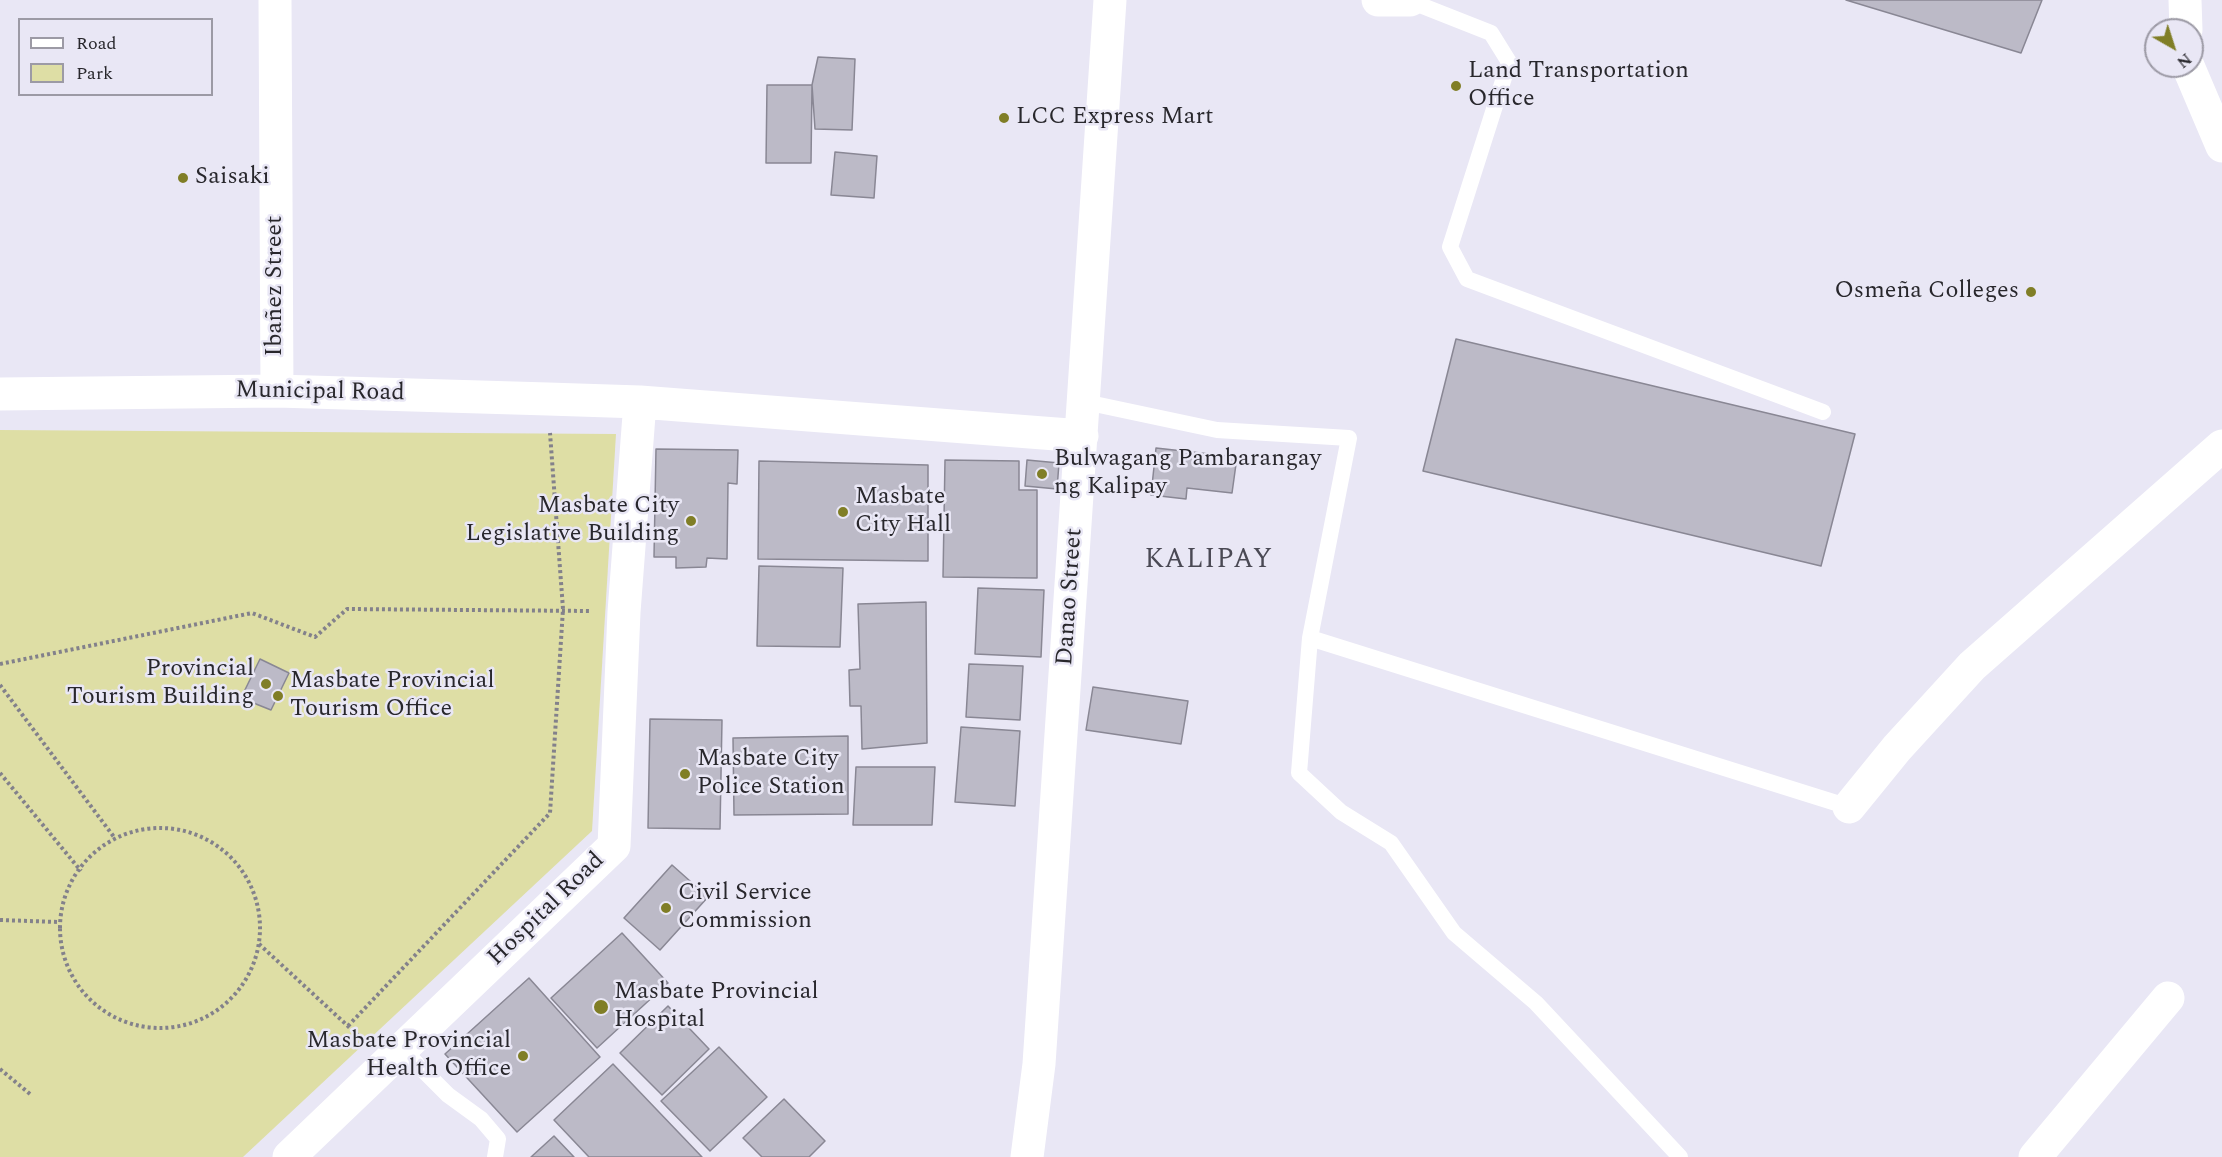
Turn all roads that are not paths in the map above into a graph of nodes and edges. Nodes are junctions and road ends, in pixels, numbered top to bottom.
1 (275, 0) edge
2 (1110, 0) edge
3 (1378, 0) edge
4 (1410, 0) edge
5 (2185, 0) edge
6 (2186, 18) edge
7 (2193, 78) edge
8 (2222, 147) edge
9 (277, 391) junction
10 (0, 394) edge
11 (640, 402) junction
12 (1084, 402) junction
13 (1823, 412) dead end
14 (1082, 436) junction
15 (2222, 446) edge
16 (1310, 638) junction
17 (1849, 807) joint
18 (2168, 998) dead end
19 (395, 1056) junction
20 (289, 1157) edge
21 (495, 1157) edge
22 (1027, 1157) edge
23 (1680, 1157) edge
24 (2035, 1157) edge

1 - 9 street, Ibañez Street
2 - 12 street, Danao Street
3 - 4 street
4 - 13 lane
5 - 6 street
7 - 8 street
9 - 10 street, Municipal Road
9 - 11 street, Municipal Road
11 - 14 street, Municipal Road
11 - 19 street, Hospital Road
12 - 14 street, Danao Street
12 - 16 lane
14 - 22 street, Danao Street
15 - 17 street
16 - 17 lane
16 - 23 lane
18 - 24 street
19 - 20 street, Hospital Road
19 - 21 lane

